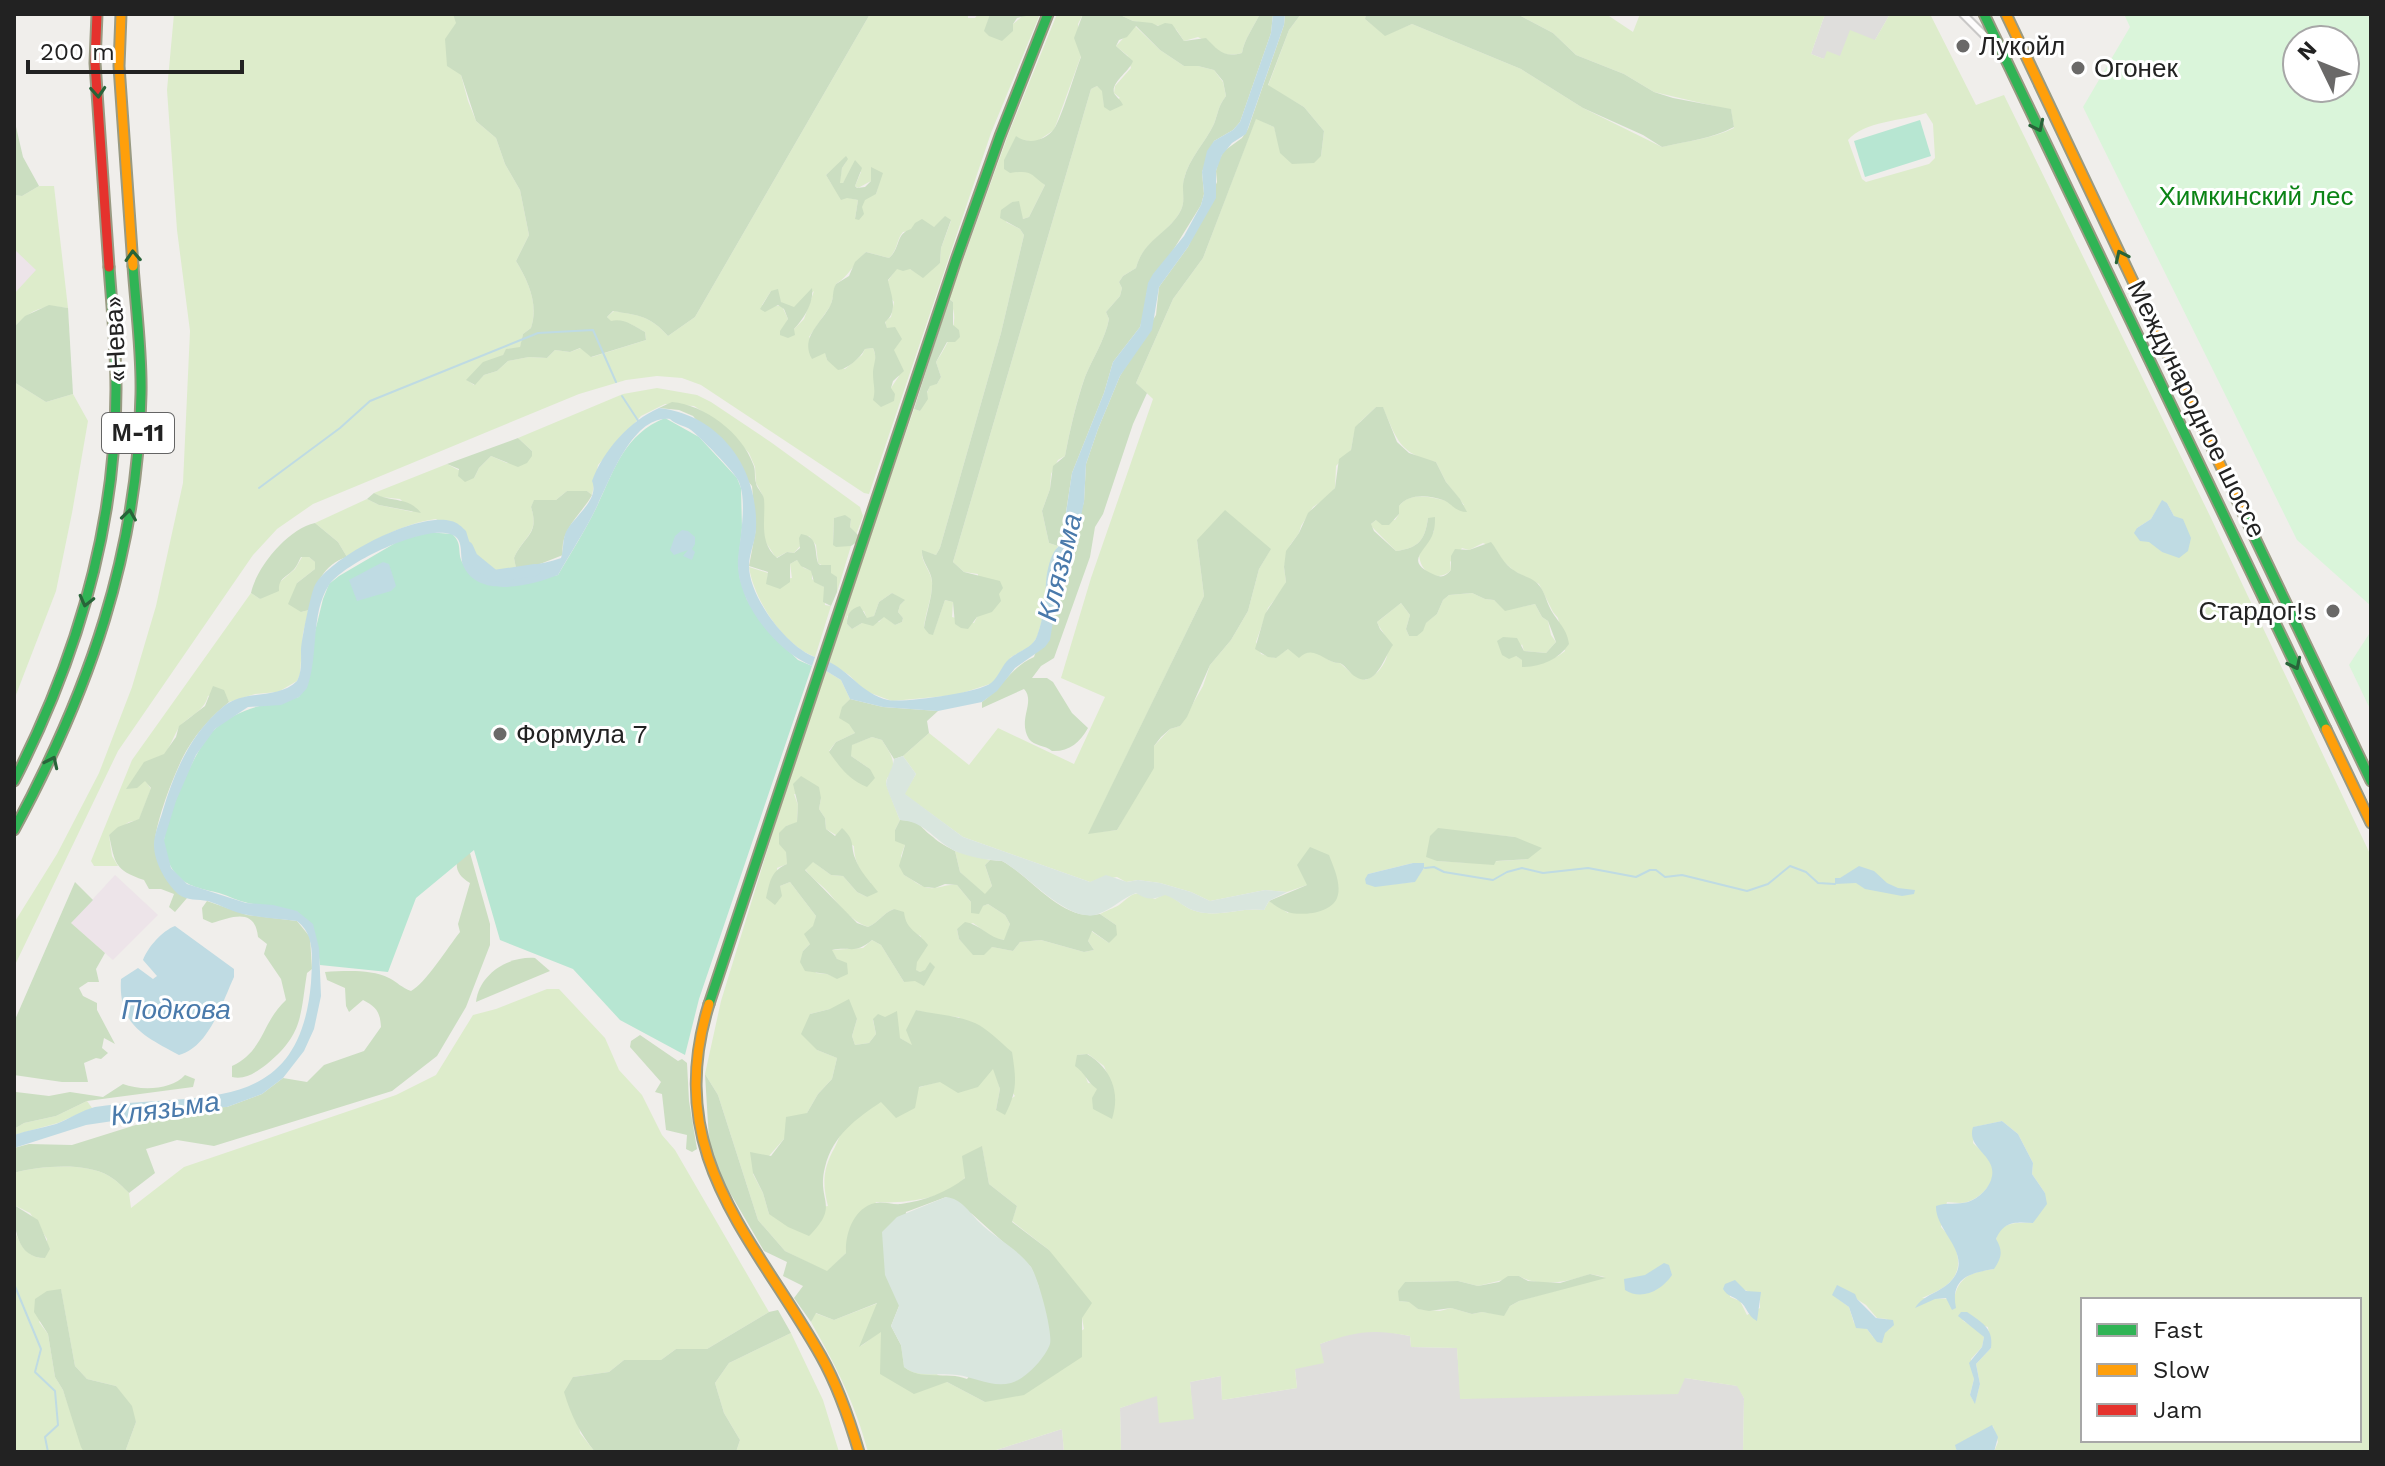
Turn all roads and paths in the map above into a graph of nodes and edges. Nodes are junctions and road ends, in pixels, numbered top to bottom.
1 (97, 14) edge
2 (121, 14) edge
3 (1048, 14) edge
4 (1963, 14) edge
5 (1984, 14) edge
6 (2006, 14) edge
7 (2004, 56) junction
8 (14, 781) edge
9 (2371, 781) edge
10 (2371, 823) edge
11 (14, 830) edge
12 (859, 1452) edge

1 -> 8 main road, «Нева» / М-11
11 -> 2 main road, «Нева» / М-11
3 - 12 main road
4 - 7 street
5 - 7 main road, Международное шоссе
9 -> 6 main road, Международное шоссе
7 -> 10 main road, Международное шоссе

